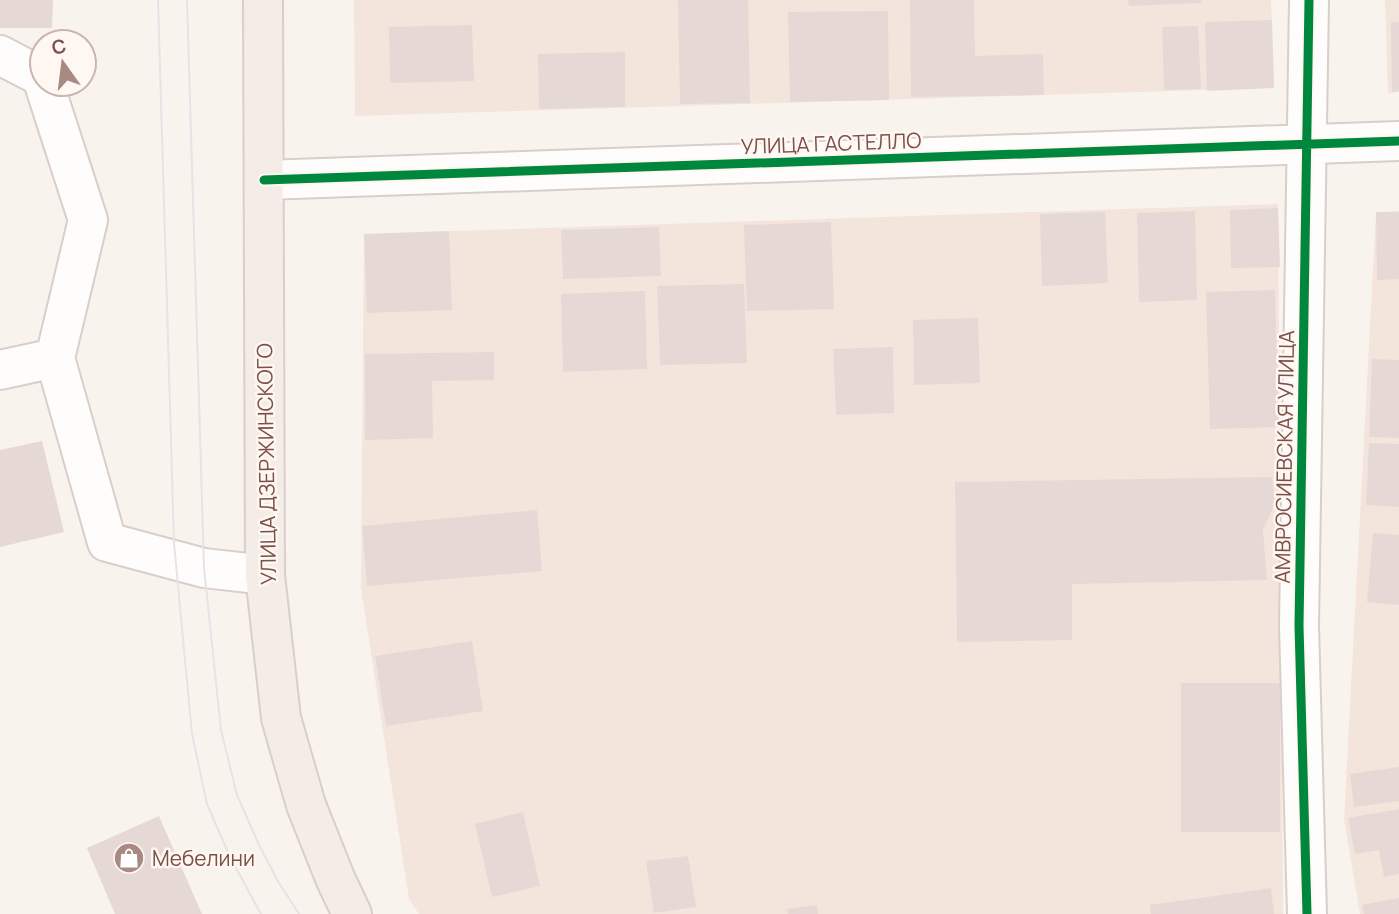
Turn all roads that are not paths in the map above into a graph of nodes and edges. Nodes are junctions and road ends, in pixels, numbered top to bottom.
1 (263, 0) edge
2 (1309, 0) edge
3 (0, 55) edge
4 (28, 70) edge
5 (49, 98) edge
6 (1399, 141) edge
7 (1307, 144) junction
8 (264, 180) junction
9 (55, 358) junction
10 (0, 370) edge
11 (265, 575) junction
12 (352, 914) edge
13 (1307, 914) edge

1 - 8 main road, УЛИЦА ДЗЕРЖИНСКОГО
2 - 7 street, АМВРОСИЕВСКАЯ УЛИЦА
3 - 4 street
5 - 9 street
6 - 7 street, УЛИЦА ГАСТЕЛЛО
7 - 8 street, УЛИЦА ГАСТЕЛЛО
7 - 13 street, АМВРОСИЕВСКАЯ УЛИЦА
8 - 11 main road, УЛИЦА ДЗЕРЖИНСКОГО
9 - 10 street
9 - 11 street
11 - 12 main road, УЛИЦА ДЗЕРЖИНСКОГО

